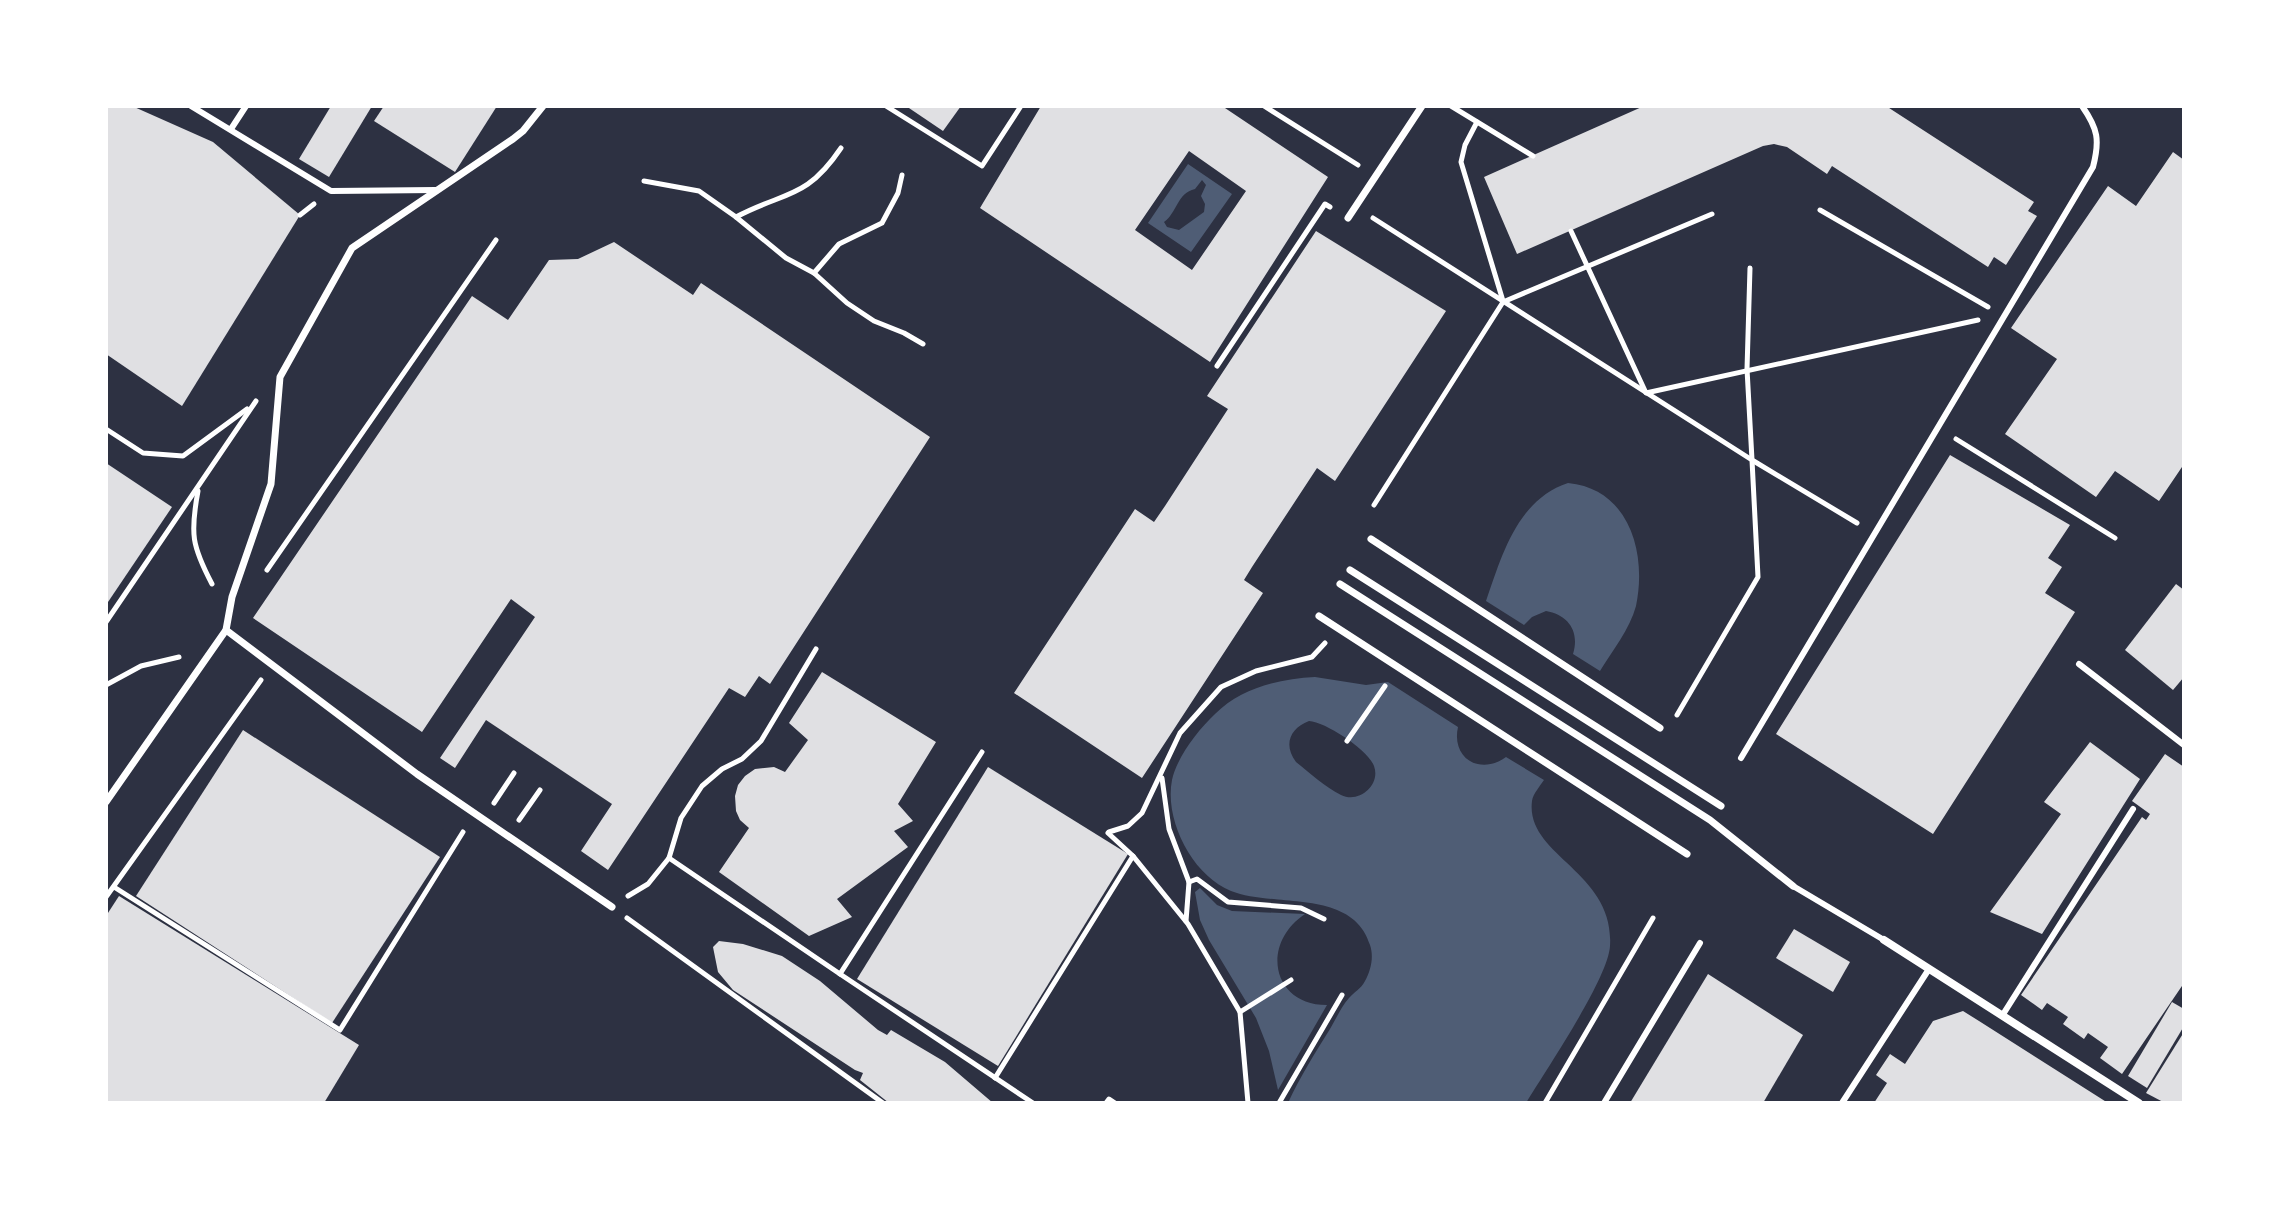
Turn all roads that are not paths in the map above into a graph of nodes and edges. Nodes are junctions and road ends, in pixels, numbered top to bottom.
1 (191, 106) edge
2 (246, 106) edge
3 (543, 106) edge
4 (1422, 106) edge
5 (2082, 106) edge
6 (231, 129) junction
7 (436, 190) junction
8 (1348, 218) road end
9 (1371, 539) dead end
10 (1350, 570) dead end
11 (1340, 584) dead end
12 (1319, 616) dead end
13 (226, 630) junction
14 (2079, 664) dead end
15 (1660, 728) dead end
16 (2184, 745) edge
17 (1741, 758) dead end
18 (106, 802) edge
19 (1721, 806) dead end
20 (2133, 809) dead end
21 (1687, 854) dead end
22 (1793, 886) joint
23 (612, 907) road end
24 (1884, 940) joint
25 (1700, 943) dead end
26 (1929, 969) junction
27 (2002, 1016) junction
28 (2136, 1102) edge
29 (1604, 1103) edge
30 (1842, 1103) edge

1 - 6 lane
2 - 6 lane
3 - 7 street
4 - 8 street
5 - 17 lane
6 - 7 lane
7 - 13 street
9 - 15 street
10 - 19 street
11 - 22 street
12 - 21 street
13 - 18 street
13 - 23 street
14 - 16 lane
20 - 27 lane
22 - 24 lane
24 - 26 street
25 - 29 lane
26 - 27 street
26 - 30 lane
27 - 28 street

